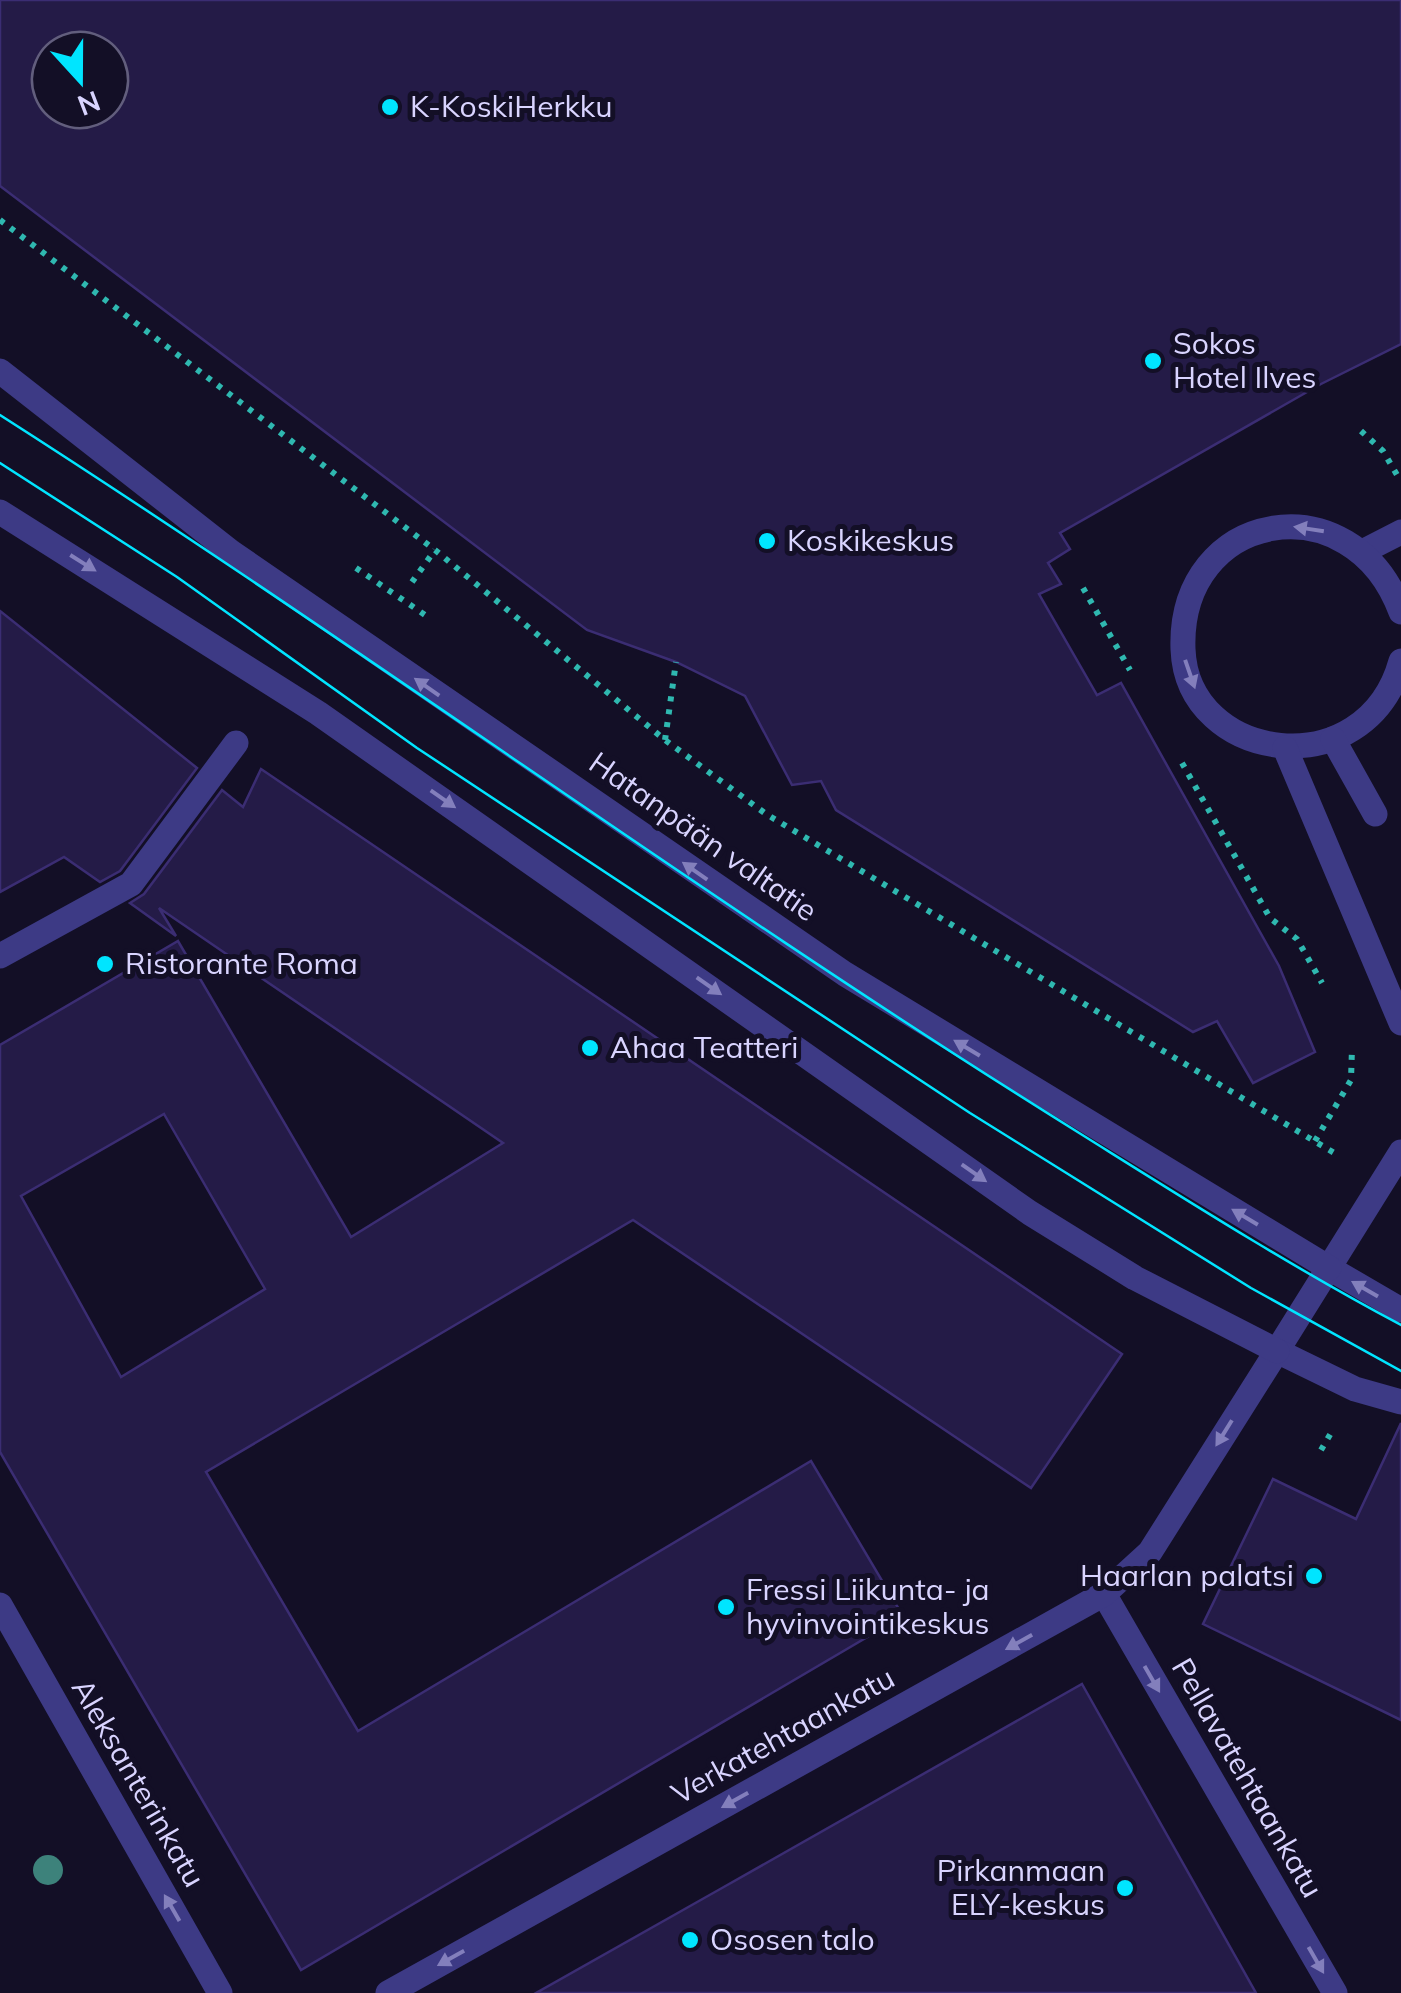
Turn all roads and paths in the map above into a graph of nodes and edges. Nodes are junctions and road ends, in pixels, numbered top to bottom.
1 (0, 220) edge
2 (0, 371) edge
3 (1361, 431) dead end
4 (1401, 482) edge
5 (0, 512) edge
6 (1401, 532) edge
7 (434, 550) junction
8 (1364, 550) junction
9 (412, 582) dead end
10 (1083, 588) dead end
11 (1401, 612) edge
12 (1401, 660) edge
13 (676, 662) dead end
14 (1132, 674) dead end
15 (1334, 739) junction
16 (665, 740) junction
17 (236, 743) dead end
18 (1285, 748) junction
19 (1182, 762) dead end
20 (1374, 814) dead end
21 (0, 956) edge
22 (1330, 998) dead end
23 (1401, 1023) edge
24 (1351, 1040) dead end
25 (1401, 1152) edge
26 (1329, 1268) junction
27 (1401, 1310) edge
28 (1277, 1351) junction
29 (1401, 1402) edge
30 (1104, 1594) junction
31 (0, 1604) edge
32 (220, 1993) edge
33 (388, 1993) edge
34 (1335, 1993) edge

1 - 7 path
26 -> 2 street, Hatanpään valtatie
3 - 4 path
5 -> 28 street
6 - 8 street
7 - 9 path
7 - 16 path
8 - 11 street
8 -> 18 street
10 - 14 path
12 - 15 street
13 - 16 path
15 - 18 street
15 - 20 street
16 - 24 path
17 - 21 street
18 - 23 street
19 - 22 path
25 - 26 street, Verkatehtaankatu
27 -> 26 street, Hatanpään valtatie
26 - 28 street, Verkatehtaankatu
28 - 29 street
28 -> 30 street, Verkatehtaankatu
30 -> 33 street, Verkatehtaankatu
30 -> 34 street, Pellavatehtaankatu
32 -> 31 street, Aleksanterinkatu

